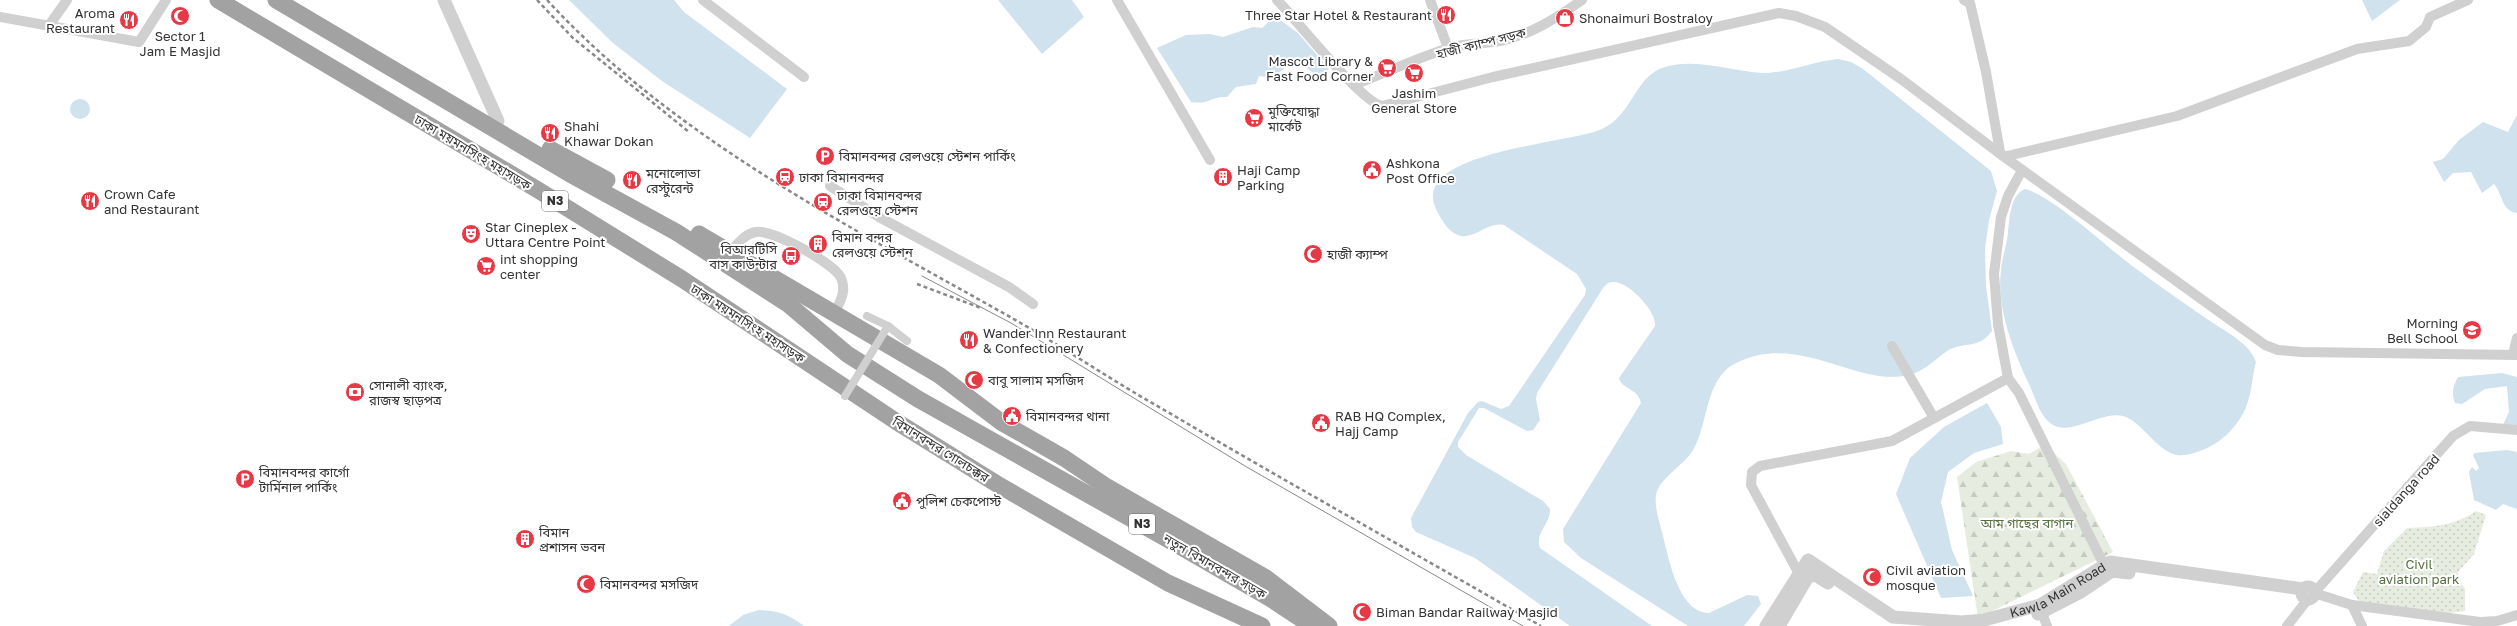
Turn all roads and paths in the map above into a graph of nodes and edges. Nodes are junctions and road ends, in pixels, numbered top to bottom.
1 (68, 0) edge
2 (218, 0) edge
3 (276, 0) edge
4 (444, 0) edge
5 (703, 0) edge
6 (1117, 0) edge
7 (1277, 0) edge
8 (1430, 0) edge
9 (1964, 0) edge
10 (2468, 0) edge
11 (164, 1) edge
12 (1577, 1) edge
13 (0, 17) edge
14 (50, 24) junction
15 (1448, 48) junction
16 (804, 77) dead end
17 (1354, 85) junction
18 (466, 112) junction
19 (498, 121) junction
20 (2003, 156) junction
21 (1210, 160) dead end
22 (2022, 170) junction
23 (830, 186) dead end
24 (730, 252) junction
25 (1033, 304) dead end
26 (834, 314) junction
27 (868, 316) dead end
28 (888, 326) junction
29 (2517, 338) edge
30 (907, 341) dead end
31 (1892, 346) dead end
32 (2515, 354) edge
33 (2008, 378) junction
34 (825, 384) dead end
35 (845, 396) junction
36 (866, 410) dead end
37 (886, 414) joint
38 (1934, 418) junction
39 (2517, 430) edge
40 (2104, 565) junction
41 (1799, 574) junction
42 (2307, 595) junction
43 (2352, 605) junction
44 (2042, 612) junction
45 (2517, 615) edge
46 (1262, 626) edge
47 (1312, 626) edge
48 (1329, 626) edge
49 (1766, 626) edge
50 (1779, 626) edge
51 (1909, 626) edge
52 (1991, 626) edge
53 (2047, 626) edge
54 (2287, 626) edge
55 (2362, 626) edge

1 - 14 street
2 - 37 highway, ঢাকা ময়মনসিংহ মহাসড়ক / N3
3 - 18 highway, N3
4 - 19 street
5 - 16 street
6 - 21 street
7 - 17 street
8 - 15 street
9 - 20 street
10 - 20 street
11 - 14 street
12 - 15 street, হাজী ক্যাম্প সড়ক
13 - 14 street
15 - 17 street, হাজী ক্যাম্প সড়ক
17 - 20 street
18 - 19 highway, নতুন বিমানবন্দর সড়ক
18 - 47 highway, নতুন বিমানবন্দর সড়ক / N3
19 - 24 highway, নতুন বিমানবন্দর সড়ক
20 - 22 street
22 - 32 street
22 - 33 street
23 - 25 street
24 - 26 highway, নতুন বিমানবন্দর সড়ক
24 - 26 street
26 - 48 highway, নতুন বিমানবন্দর সড়ক
27 - 28 street
28 - 30 street
28 - 35 street, bridge
29 - 32 street
31 - 38 street
33 - 38 street
33 - 40 street
34 - 35 street
35 - 36 street
37 - 46 highway, বিমানবন্দর গোলচক্কর / N3
38 - 41 street
39 - 42 street, sialdanga road
40 - 41 street, Kawla Main Road
40 - 42 street, Kawla Main Road
41 - 49 street, Kawla Main Road
42 - 43 street
42 - 44 street, Kawla Main Road
42 - 54 street, sialdanga road
43 - 45 street
43 - 55 street
44 - 52 street, Kawla Main Road
44 - 53 street
50 - 51 street

